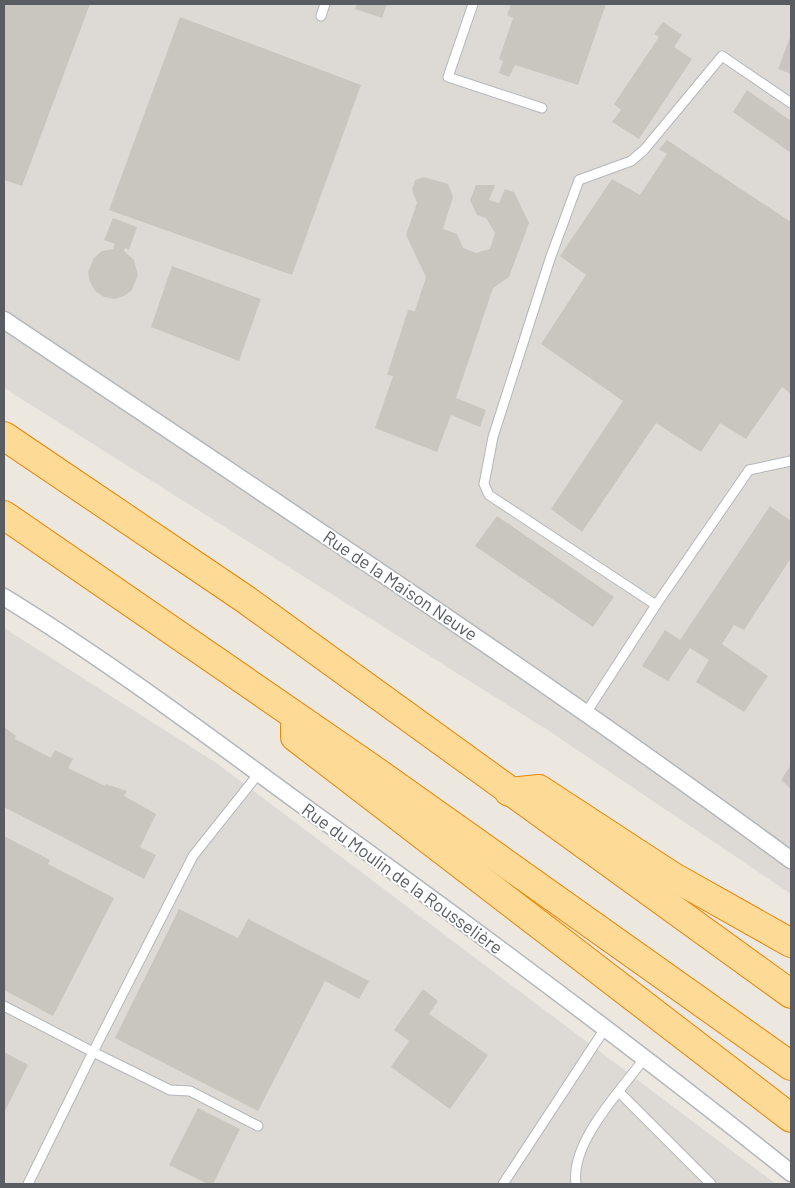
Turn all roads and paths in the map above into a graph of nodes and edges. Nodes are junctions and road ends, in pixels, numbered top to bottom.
1 (325, 4) edge
2 (473, 4) edge
3 (321, 16) dead end
4 (791, 103) edge
5 (542, 108) dead end
6 (4, 320) edge
7 (4, 436) edge
8 (791, 461) edge
9 (4, 516) edge
10 (4, 597) edge
11 (656, 605) junction
12 (586, 713) junction
13 (296, 716) junction
14 (259, 774) junction
15 (509, 792) junction
16 (791, 860) edge
17 (791, 943) edge
18 (791, 994) edge
19 (4, 1006) edge
20 (604, 1030) junction
21 (94, 1052) junction
22 (644, 1059) junction
23 (791, 1066) edge
24 (619, 1092) junction
25 (791, 1118) edge
26 (258, 1126) dead end
27 (791, 1172) edge
28 (28, 1184) edge
29 (502, 1184) edge
30 (576, 1184) edge
31 (711, 1184) edge

1 - 3 lane
2 - 5 lane
4 - 11 lane
6 - 12 street, Rue de la Maison Neuve
7 - 15 highway
8 - 11 lane
9 - 13 highway
10 - 14 street, Rue du Moulin de la Rousselière
11 - 12 lane
12 - 16 street, Rue de la Maison Neuve
13 - 23 highway
13 - 25 highway
14 - 20 street, Rue du Moulin de la Rousselière
14 - 21 lane
15 - 17 highway
15 - 18 highway
19 - 21 lane
20 - 22 street, Rue du Moulin de la Rousselière
20 - 29 lane
21 - 26 lane
21 - 28 lane
22 - 24 lane
22 - 27 street, Rue du Moulin de la Rousselière
24 - 30 lane
24 - 31 lane

